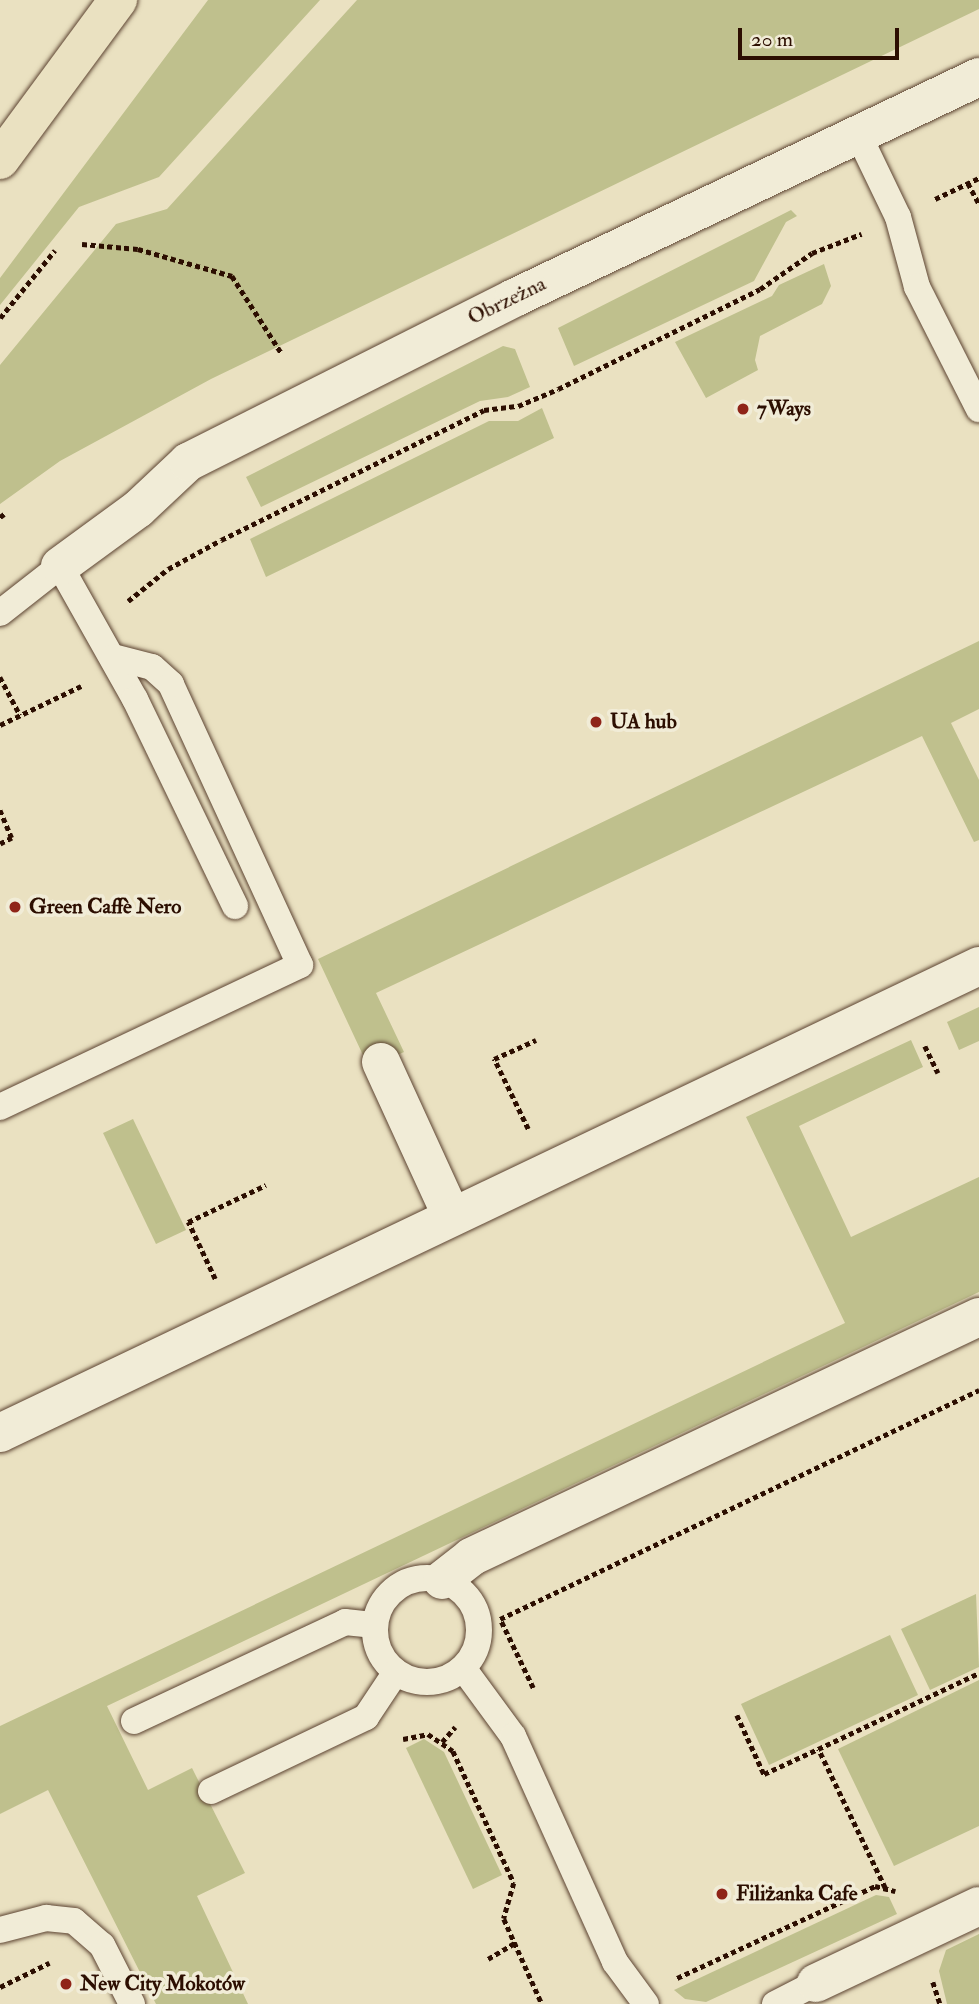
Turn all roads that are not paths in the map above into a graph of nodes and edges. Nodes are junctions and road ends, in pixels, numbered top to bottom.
1 (118, 0) edge
2 (979, 77) edge
3 (858, 134) junction
4 (0, 160) edge
5 (979, 409) edge
6 (60, 566) junction
7 (0, 613) edge
8 (113, 657) junction
9 (235, 906) dead end
10 (979, 966) edge
11 (381, 1062) dead end
12 (0, 1107) edge
13 (452, 1217) junction
14 (979, 1317) edge
15 (0, 1433) edge
16 (442, 1580) junction
17 (375, 1625) junction
18 (463, 1668) junction
19 (396, 1672) junction
20 (134, 1721) dead end
21 (211, 1791) dead end
22 (979, 1906) edge
23 (0, 1930) edge
24 (816, 1983) joint
25 (643, 2000) edge
26 (132, 2004) edge
27 (775, 2004) edge

1 - 4 main road
2 - 3 street, Obrzeżna
3 - 5 lane
3 - 6 street, Obrzeżna
6 - 7 lane
6 - 8 lane
8 - 9 lane
8 - 12 lane
10 - 13 street
11 - 13 street
13 - 15 street
14 - 16 street
16 - 17 lane
16 - 18 lane
17 - 19 lane
17 - 20 lane
18 - 19 lane
18 - 25 lane
19 - 21 lane
22 - 24 street
23 - 26 lane
24 - 27 lane

